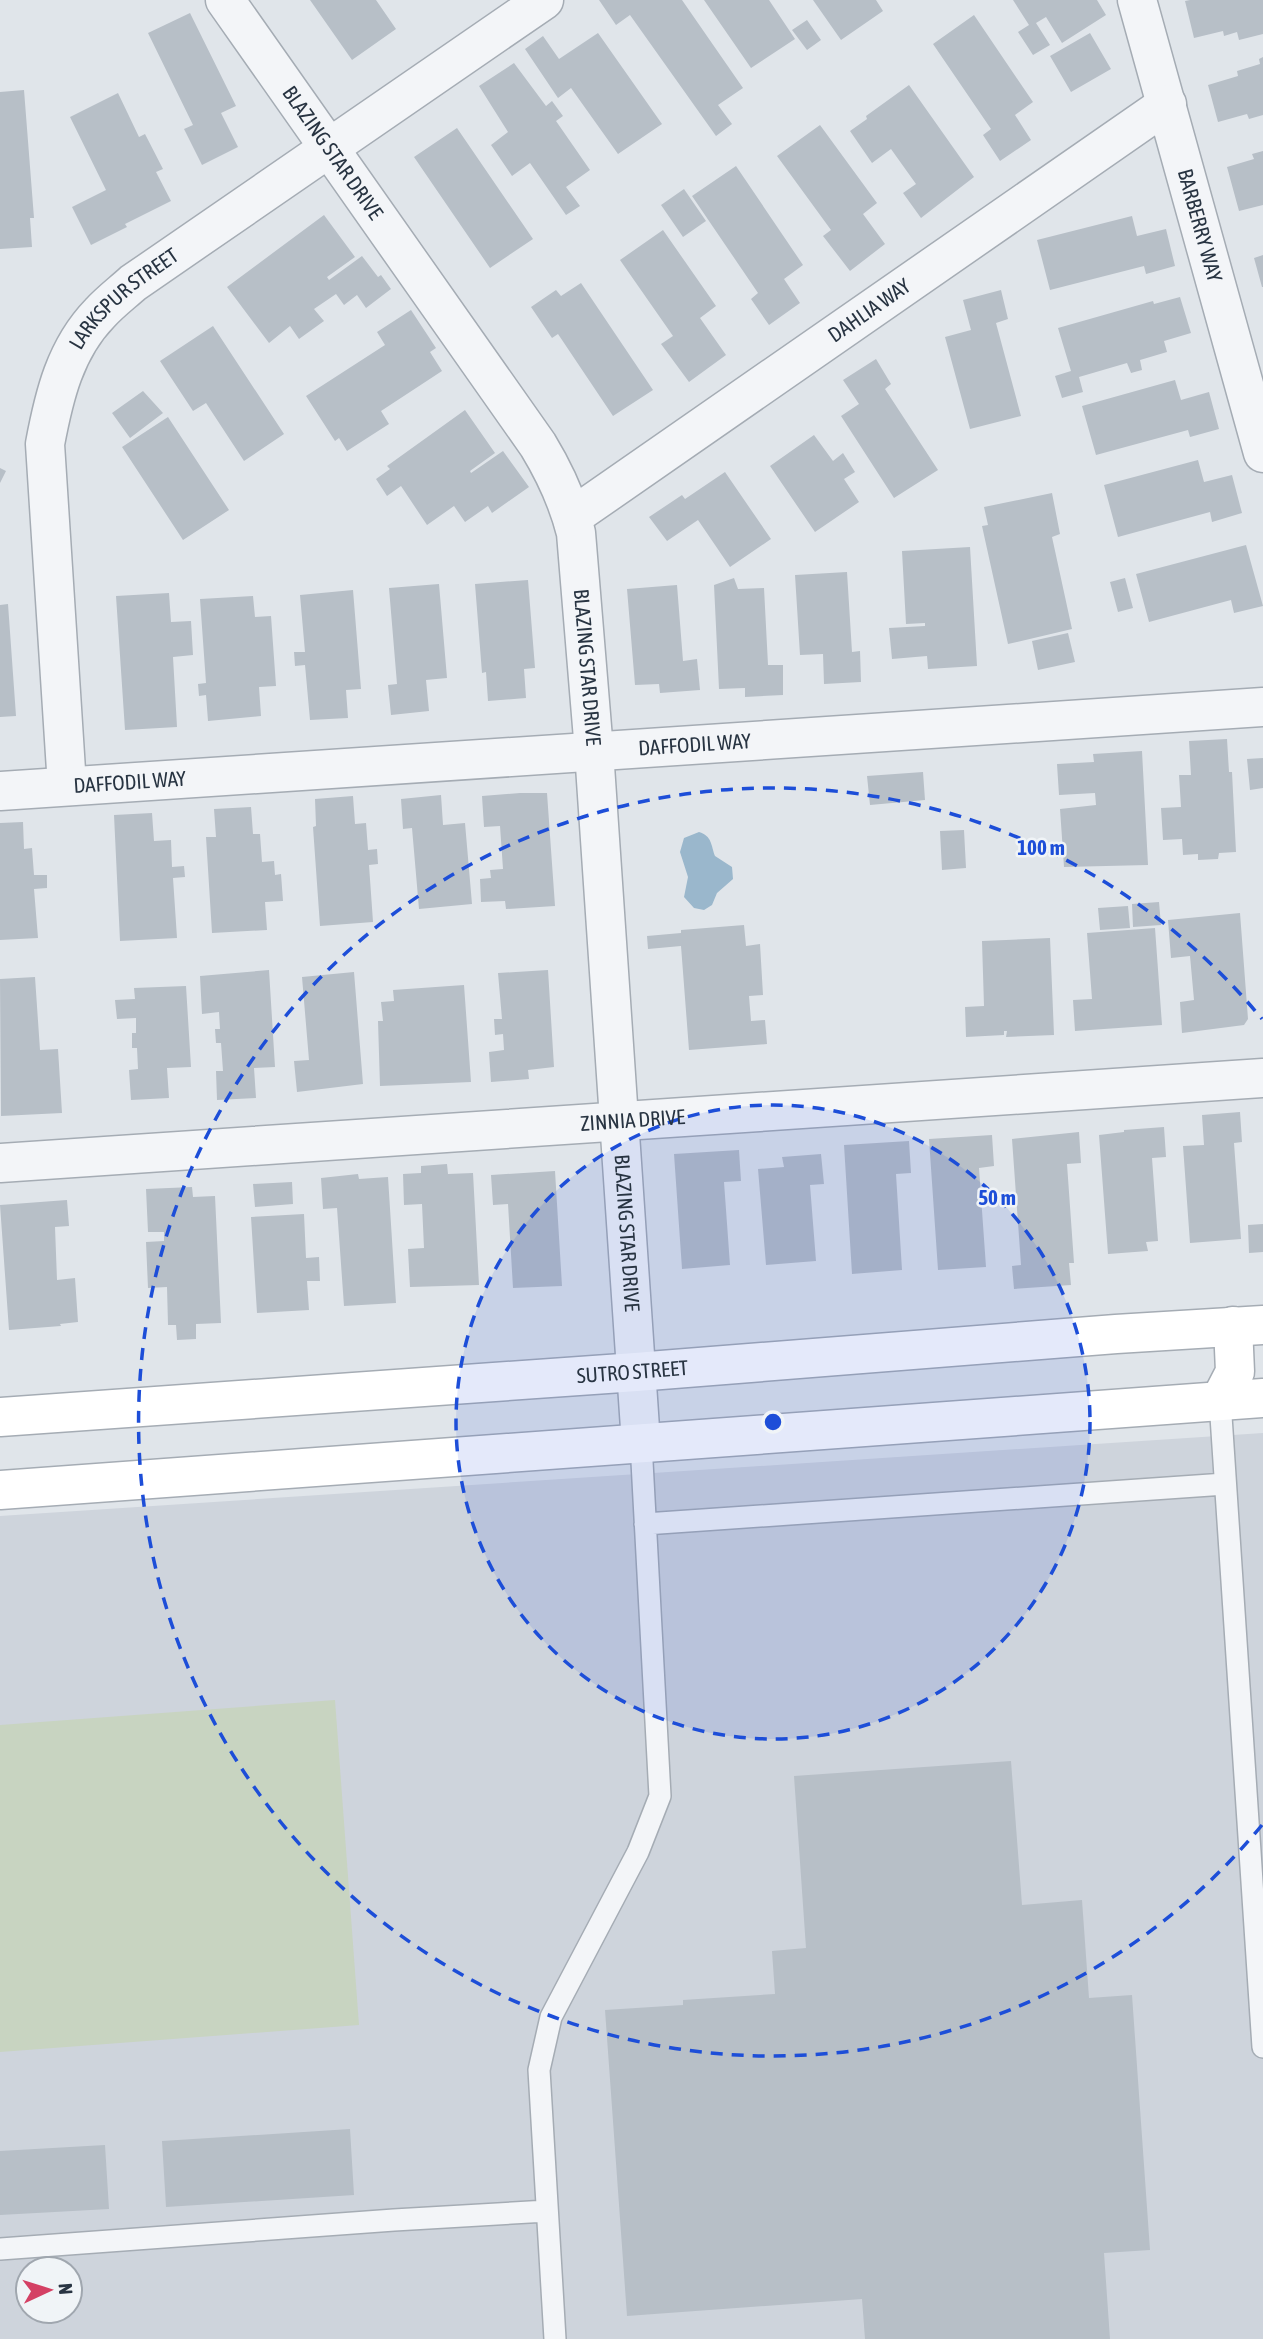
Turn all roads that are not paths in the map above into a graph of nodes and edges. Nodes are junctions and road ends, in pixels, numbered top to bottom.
1 (225, 0) edge
2 (544, 0) edge
3 (1136, 0) edge
4 (1167, 104) junction
5 (330, 149) junction
6 (1263, 453) edge
7 (572, 517) junction
8 (1263, 707) edge
9 (594, 751) junction
10 (66, 786) junction
11 (0, 791) edge
12 (1263, 1078) edge
13 (617, 1122) junction
14 (0, 1163) edge
15 (1248, 1326) edge
16 (636, 1373) junction
17 (1263, 1398) edge
18 (1220, 1401) junction
19 (0, 1417) edge
20 (641, 1443) junction
21 (1225, 1484) junction
22 (0, 1490) edge
23 (645, 1524) junction
24 (1263, 2047) edge
25 (547, 2211) junction
26 (0, 2249) edge
27 (555, 2339) edge

1 - 5 street, BLAZING STAR DRIVE
2 - 5 street, LARKSPUR STREET
3 - 4 street, BARBERRY WAY
4 - 6 street, BARBERRY WAY
4 - 7 street, DAHLIA WAY
5 - 7 street, BLAZING STAR DRIVE
5 - 10 street, LARKSPUR STREET
7 - 9 street, BLAZING STAR DRIVE
8 - 9 street, DAFFODIL WAY
9 - 10 street, DAFFODIL WAY
9 - 13 street, BLAZING STAR DRIVE
10 - 11 street, DAFFODIL WAY
12 - 13 street, ZINNIA DRIVE
13 - 14 street, ZINNIA DRIVE
13 - 16 street, BLAZING STAR DRIVE
15 - 16 main road, SUTRO STREET
15 - 18 main road
16 - 19 main road, SUTRO STREET
16 - 20 street, BLAZING STAR DRIVE
17 - 18 main road
18 - 20 main road
18 - 21 lane
20 - 22 main road
20 - 23 lane
21 - 23 lane
21 - 24 lane
23 - 25 lane
25 - 26 lane
25 - 27 lane

